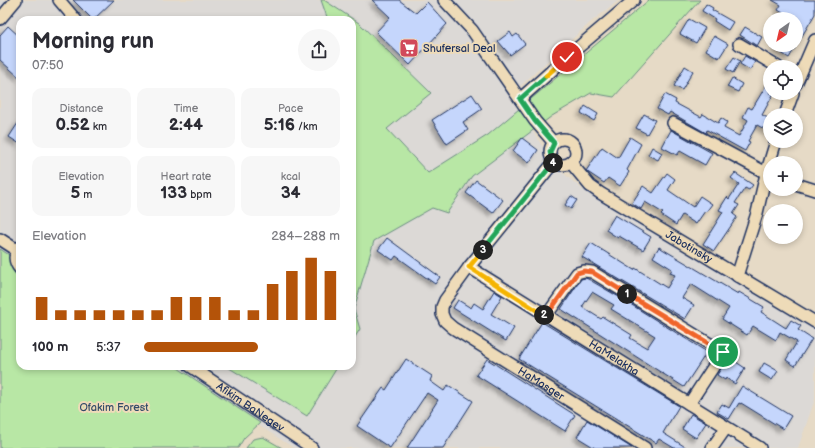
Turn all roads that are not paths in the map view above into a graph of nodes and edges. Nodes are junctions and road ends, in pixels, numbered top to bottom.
1 (16, 0) edge
2 (59, 0) edge
3 (444, 0) edge
4 (634, 0) edge
5 (73, 16) edge
6 (0, 19) edge
7 (815, 40) edge
8 (739, 44) dead end
9 (766, 60) edge
10 (803, 67) edge
11 (520, 99) junction
12 (673, 123) dead end
13 (554, 143) junction
14 (554, 162) junction
15 (571, 163) junction
16 (763, 171) edge
17 (803, 186) edge
18 (815, 190) edge
19 (763, 192) edge
20 (0, 239) edge
21 (16, 247) edge
22 (469, 267) junction
23 (736, 276) junction
24 (546, 316) junction
25 (815, 322) edge
26 (196, 370) edge
27 (689, 404) junction
28 (726, 428) junction
29 (312, 448) edge
30 (645, 448) edge
31 (712, 448) edge
32 (760, 448) edge

1 - 6 street
2 - 5 street
3 - 11 street
4 - 11 street
7 - 10 street
8 - 9 street
11 - 13 street
12 - 16 street
13 - 14 street
13 - 15 street
14 - 15 street
14 - 22 street
15 - 23 street, Jabotinsky
17 - 18 street
19 - 23 street
20 - 21 street
22 - 24 street, HaMelakha
22 - 30 street, HaMasger
23 - 25 street, Jabotinsky
24 - 27 street, HaMelakha
24 - 27 street
26 - 29 street, Afikim BaNegev
27 - 28 street, HaMelakha
28 - 31 street
28 - 32 street, HaMelakha

